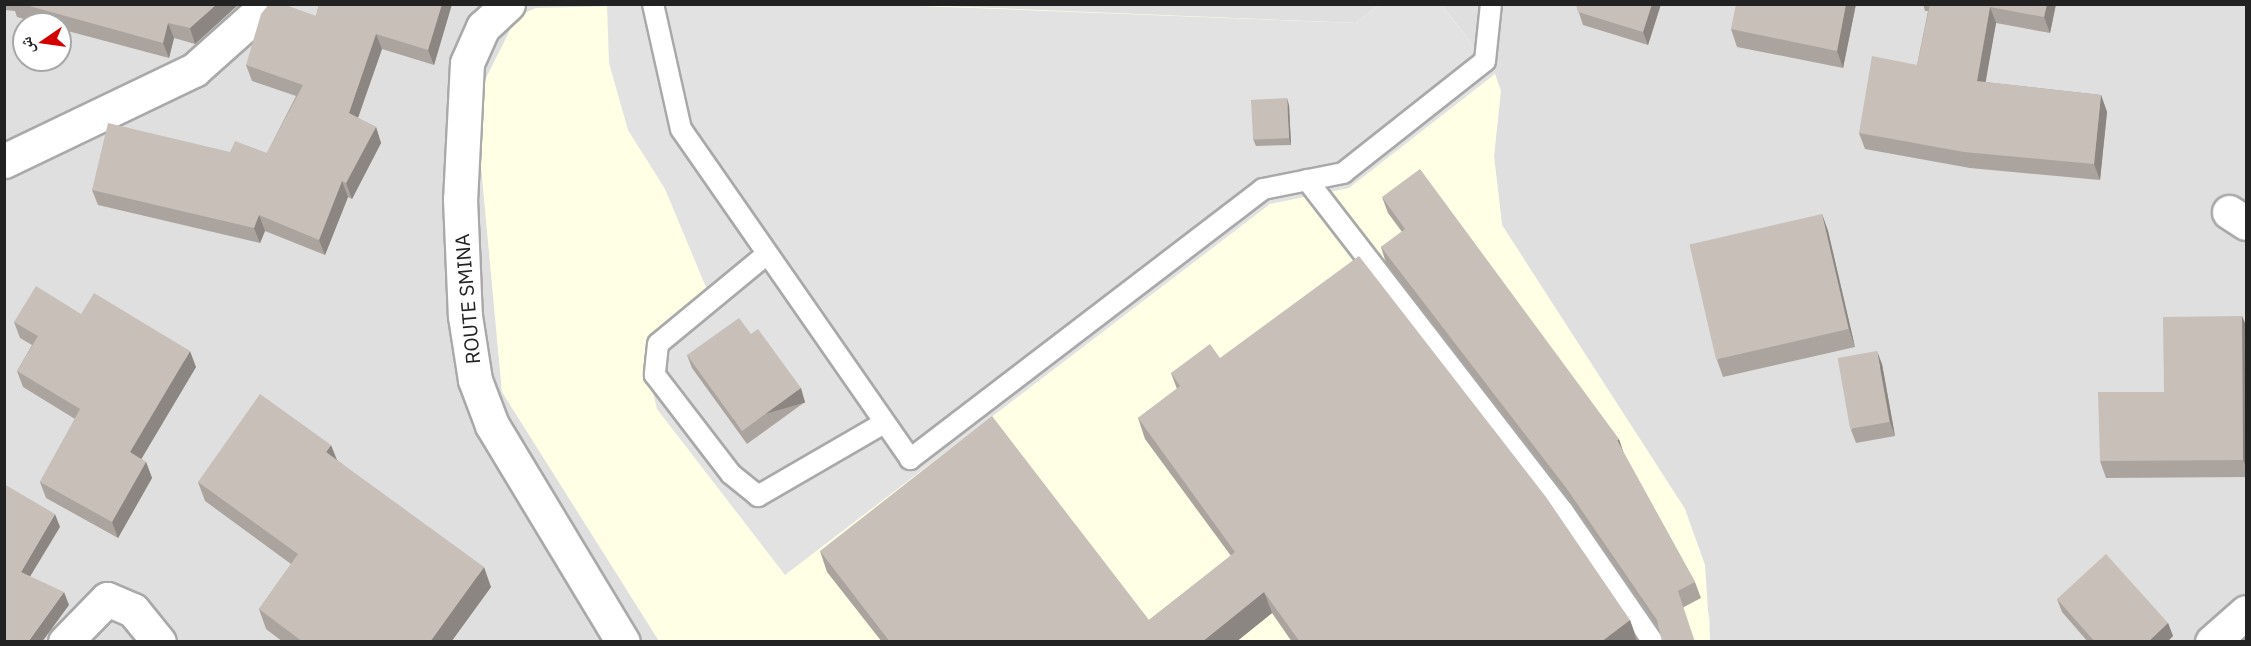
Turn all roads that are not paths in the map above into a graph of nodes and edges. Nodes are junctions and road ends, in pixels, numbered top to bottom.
1 (263, 4) edge
2 (508, 4) edge
3 (653, 4) edge
4 (1491, 4) edge
5 (4, 161) edge
6 (1307, 180) junction
7 (767, 254) junction
8 (884, 423) junction
9 (2247, 612) edge
10 (65, 642) edge
11 (159, 642) edge
12 (622, 642) edge
13 (1653, 642) edge
14 (2212, 642) edge

1 - 5 street
2 - 12 street, ROUTE SMINA
3 - 7 lane
4 - 6 lane
6 - 8 lane
6 - 13 lane
7 - 8 lane
7 - 8 lane
9 - 14 street
10 - 11 street

